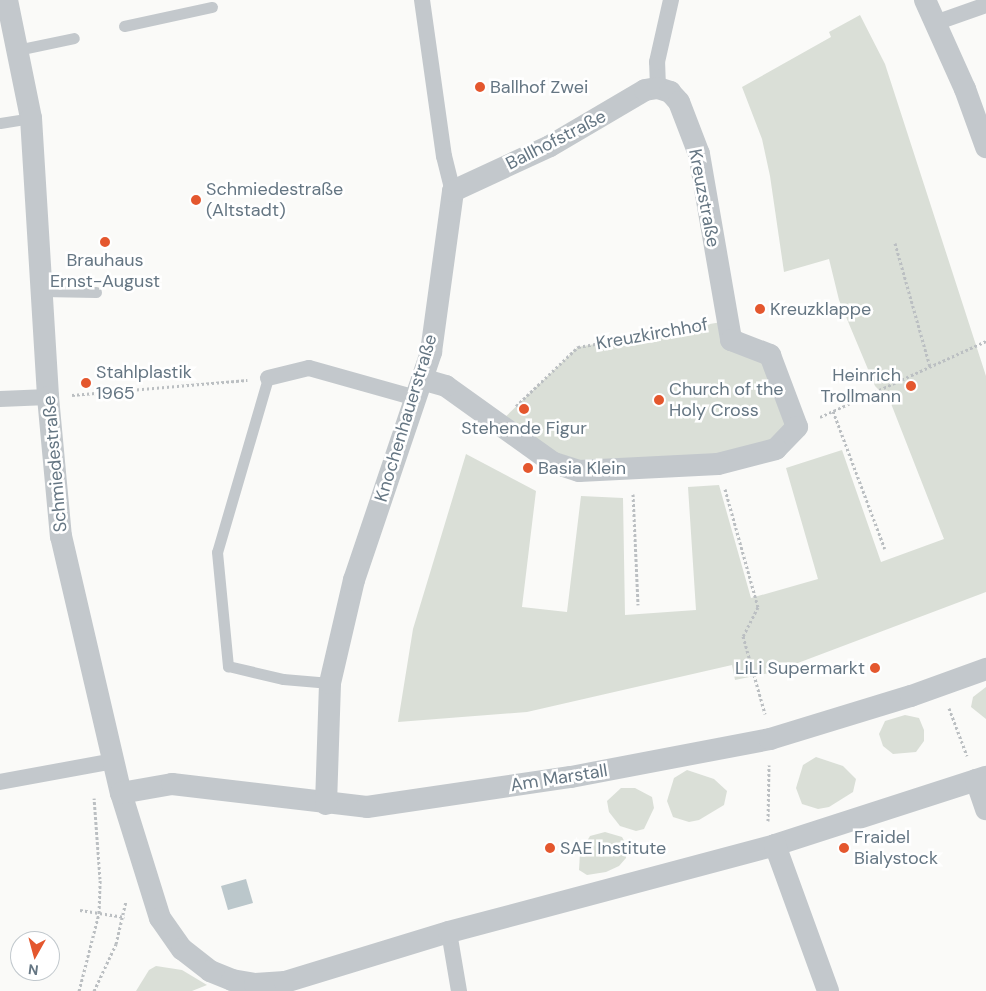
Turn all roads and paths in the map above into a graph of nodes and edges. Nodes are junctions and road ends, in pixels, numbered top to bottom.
1 (7, 0) edge
2 (422, 0) edge
3 (671, 0) edge
4 (925, 0) edge
5 (986, 5) edge
6 (212, 6) dead end
7 (935, 23) junction
8 (124, 26) dead end
9 (74, 38) dead end
10 (17, 50) junction
11 (658, 88) junction
12 (31, 118) junction
13 (0, 123) edge
14 (986, 147) edge
15 (453, 191) junction
16 (895, 243) dead end
17 (42, 291) junction
18 (96, 292) dead end
19 (726, 321) junction
20 (986, 341) edge
21 (930, 367) junction
22 (268, 378) junction
23 (419, 388) junction
24 (48, 397) junction
25 (0, 399) edge
26 (833, 411) junction
27 (499, 423) junction
28 (796, 426) junction
29 (718, 464) junction
30 (632, 469) junction
31 (886, 550) dead end
32 (638, 605) dead end
33 (986, 669) edge
34 (330, 683) junction
35 (941, 686) junction
36 (770, 739) junction
37 (104, 764) junction
38 (981, 779) edge
39 (0, 782) edge
40 (121, 793) junction
41 (326, 804) junction
42 (986, 809) edge
43 (775, 845) junction
44 (126, 896) dead end
45 (80, 910) dead end
46 (99, 913) junction
47 (124, 917) junction
48 (449, 932) junction
49 (256, 988) edge
50 (79, 991) edge
51 (94, 991) edge
52 (459, 991) edge
53 (828, 991) edge

1 - 10 street, Schmiedestraße
2 - 15 street, Knochenhauerstraße
3 - 11 street
4 - 7 street
5 - 7 street
6 - 8 lane
7 - 14 street
9 - 10 lane
10 - 12 street, Schmiedestraße
11 - 15 street, Ballhofstraße
11 - 19 street, Kreuzstraße
12 - 13 lane
12 - 17 street, Schmiedestraße
15 - 23 street, Knochenhauerstraße
16 - 21 path
17 - 18 lane
17 - 24 street, Schmiedestraße
19 - 27 path, Kreuzkirchhof
19 - 28 street, Kreuzkirchhof
20 - 21 path
21 - 26 path
22 - 23 street
22 - 24 path
22 - 34 lane
23 - 27 street
23 - 34 street, Knochenhauerstraße
24 - 25 street
24 - 37 street, Schmiedestraße
26 - 28 path
26 - 31 path
27 - 30 street
28 - 29 street
29 - 30 street
29 - 36 path
30 - 32 path
33 - 35 street, Am Marstall
34 - 41 street, Knochenhauerstraße
35 - 36 street, Am Marstall
35 - 38 path
36 - 41 street, Am Marstall
36 - 43 path
37 - 39 street
37 - 40 street, Schmiedestraße
37 - 46 path
38 - 42 street
38 - 43 street
40 - 41 street, Am Marstall
40 - 49 street, Schmiedestraße
43 - 48 street
43 - 53 street
44 - 47 path
45 - 46 path
46 - 47 path
46 - 50 path
47 - 51 path
48 - 49 street
48 - 52 street

